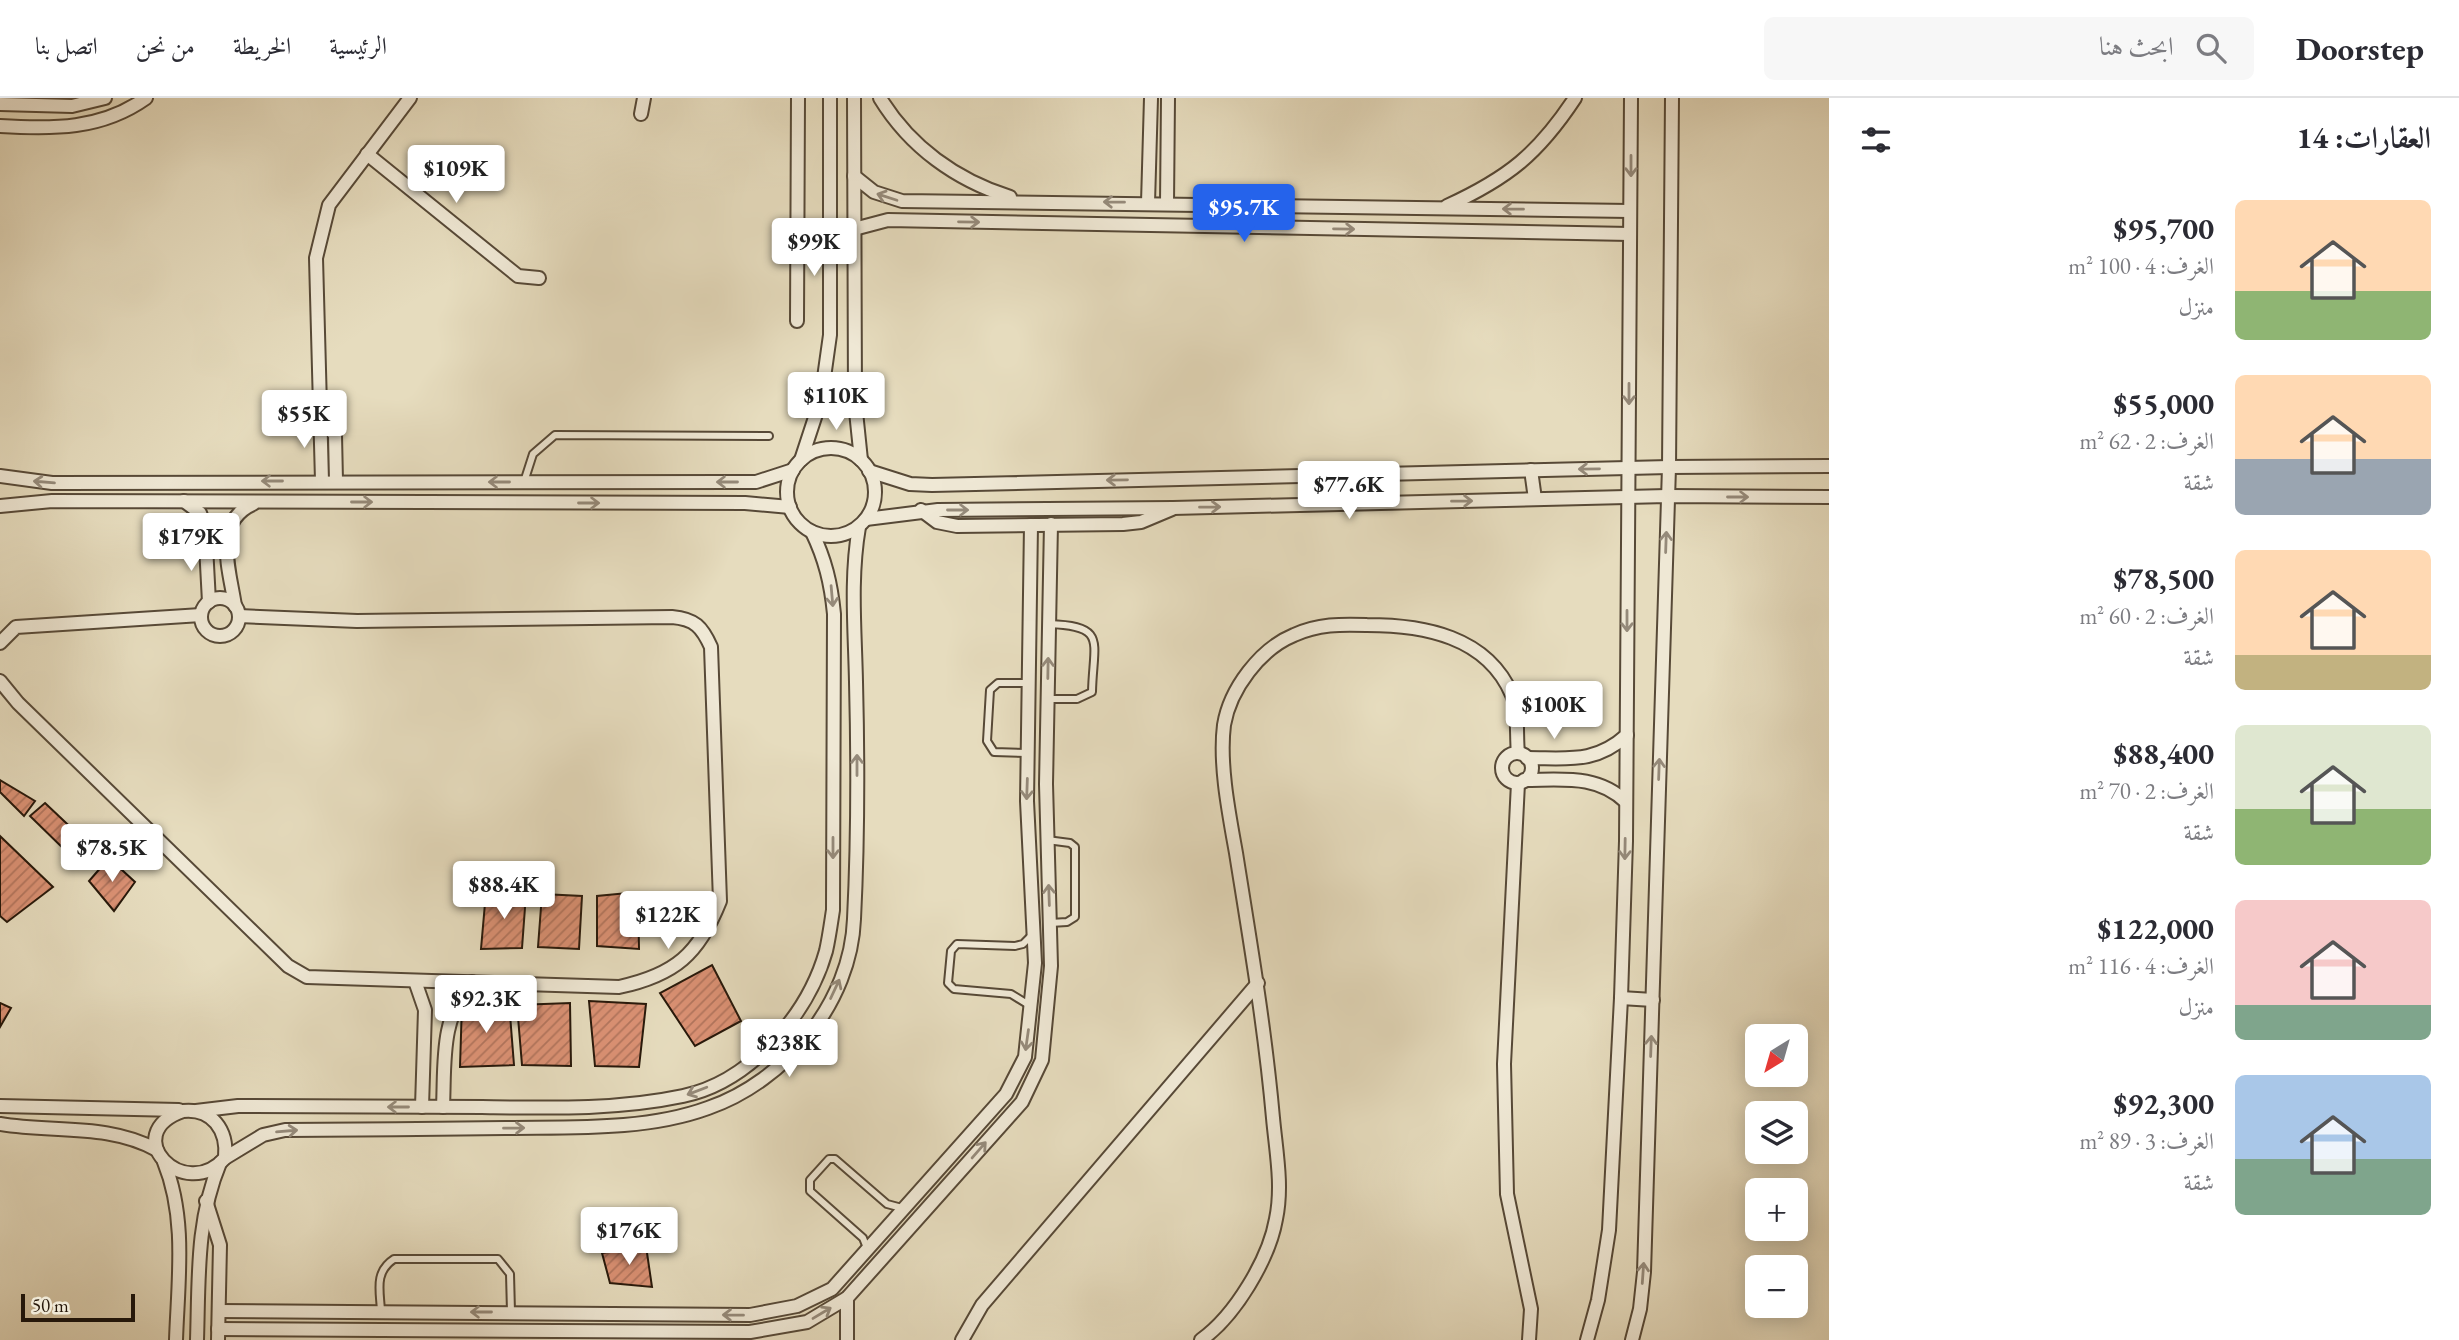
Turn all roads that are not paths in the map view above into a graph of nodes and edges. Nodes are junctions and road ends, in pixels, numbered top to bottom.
1 (105, 98) edge
2 (146, 98) edge
3 (410, 98) edge
4 (644, 98) edge
5 (798, 98) edge
6 (830, 98) edge
7 (854, 98) edge
8 (880, 98) edge
9 (1151, 98) edge
10 (1168, 98) edge
11 (1575, 98) edge
12 (1631, 98) edge
13 (1672, 98) edge
14 (0, 104) edge
15 (48, 107) junction
16 (641, 114) dead end
17 (0, 126) edge
18 (48, 129) junction
19 (367, 154) junction
20 (854, 176) junction
21 (1020, 201) junction
22 (1148, 203) junction
23 (1167, 203) junction
24 (1442, 208) junction
25 (1552, 210) junction
26 (1630, 211) junction
27 (853, 229) junction
28 (1553, 233) junction
29 (1630, 234) junction
30 (539, 278) dead end
31 (797, 321) dead end
32 (320, 418) junction
33 (769, 436) dead end
34 (797, 465) junction
35 (865, 466) junction
36 (1669, 467) junction
37 (1829, 467) edge
38 (1628, 468) junction
39 (1531, 470) junction
40 (0, 476) edge
41 (322, 481) junction
42 (337, 481) junction
43 (524, 482) junction
44 (1667, 496) junction
45 (1628, 497) junction
46 (1829, 497) edge
47 (1535, 499) junction
48 (183, 501) junction
49 (257, 502) junction
50 (0, 506) edge
51 (790, 508) junction
52 (1173, 508) junction
53 (921, 510) junction
54 (862, 523) junction
55 (1031, 524) junction
56 (1051, 524) junction
57 (812, 532) junction
58 (209, 601) junction
59 (237, 611) junction
60 (201, 615) junction
61 (1049, 624) junction
62 (16, 627) junction
63 (0, 634) edge
64 (0, 643) edge
65 (0, 681) edge
66 (1030, 683) junction
67 (0, 695) edge
68 (1047, 699) junction
69 (18, 703) junction
70 (1627, 735) junction
71 (1028, 753) junction
72 (1523, 755) junction
73 (1521, 782) junction
74 (1626, 802) junction
75 (1047, 840) junction
76 (1050, 923) junction
77 (1033, 928) junction
78 (415, 981) junction
79 (472, 982) junction
80 (1258, 983) junction
81 (1621, 998) junction
82 (1653, 999) junction
83 (1031, 1008) junction
84 (0, 1106) edge
85 (422, 1107) junction
86 (443, 1107) junction
87 (183, 1111) junction
88 (196, 1111) junction
89 (0, 1124) edge
90 (156, 1150) junction
91 (223, 1160) junction
92 (164, 1162) junction
93 (206, 1201) junction
94 (904, 1208) junction
95 (867, 1252) junction
96 (847, 1298) junction
97 (219, 1311) junction
98 (381, 1311) junction
99 (418, 1312) junction
100 (434, 1312) junction
101 (511, 1312) junction
102 (657, 1314) junction
103 (680, 1314) junction
104 (218, 1335) edge
105 (417, 1335) edge
106 (433, 1335) edge
107 (657, 1336) edge
108 (679, 1336) edge
109 (176, 1340) edge
110 (197, 1340) edge
111 (847, 1340) edge
112 (962, 1340) edge
113 (1201, 1340) edge
114 (1529, 1340) edge
115 (1587, 1340) edge
116 (1632, 1340) edge

1 - 15 street
2 - 18 street
3 - 19 street
4 - 16 street
5 - 31 street
6 - 34 street
7 - 20 street
8 - 21 street
9 - 22 street
10 - 23 street
11 - 24 street
12 -> 26 street
13 - 36 street
14 - 15 street
15 - 18 street
17 - 18 street
19 - 30 street
19 - 32 street
21 -> 20 street
20 - 27 street
22 -> 21 street
22 - 23 street
23 - 24 street
25 -> 24 street
25 - 26 street
25 - 28 street
26 - 29 street
27 -> 28 street
27 - 35 street
28 - 29 street
29 -> 38 street
32 - 41 street
32 - 42 street
33 - 43 lane
34 - 35 street
34 -> 43 street
34 - 51 street
39 -> 35 street
35 - 54 street
36 - 37 street
36 - 38 street
36 - 44 street
38 -> 39 street
38 - 45 street
39 - 47 street
41 -> 40 street
41 - 42 street
43 -> 42 street
44 - 45 street
44 -> 46 street
82 -> 44 street
45 - 47 street
45 -> 70 street
52 -> 47 street
48 - 49 street
48 - 50 street
48 - 58 street
49 -> 51 street
49 - 59 street
51 - 57 street
53 -> 52 street
52 - 56 street
53 - 54 street
53 - 55 street
54 - 57 street
91 -> 54 street
55 - 56 street
55 - 66 street
56 - 61 street
57 -> 86 street
58 - 59 street
58 - 60 street
59 - 60 street
59 - 79 street
60 - 62 street
68 -> 61 street
61 - 68 lane
62 - 63 street
62 - 64 street
65 - 69 street
66 - 71 street
66 - 71 lane
67 - 69 street
68 - 75 street
69 - 78 street
70 - 72 street
70 - 74 street
71 -> 77 street
72 - 73 street
72 - 73 street
72 - 80 street
73 - 74 street
73 - 114 street
74 -> 81 street
76 -> 75 street
75 - 76 lane
76 - 77 street
96 -> 76 street
77 - 83 street
77 - 83 lane
78 - 79 street
78 - 85 street
79 - 86 street
80 - 112 street
80 - 113 street
81 - 82 street
81 - 115 street
116 -> 82 street
83 -> 94 street
84 - 87 street
85 - 86 street
85 -> 88 street
87 - 88 street
87 - 90 street
88 - 91 street
89 - 90 street
90 - 92 street
91 - 92 street
91 - 93 street
92 - 109 street
93 - 97 street
93 - 110 street
94 - 95 street
94 - 95 lane
95 -> 103 street
108 -> 96 street
96 - 111 street
97 - 98 street
97 - 104 street
98 - 99 street
98 - 101 lane
99 - 100 street
99 - 105 street
101 -> 100 street
100 - 106 street
101 - 102 street
102 - 103 street
102 - 107 street
103 - 108 street
104 - 105 street
105 - 106 street
106 - 107 street
107 - 108 street

